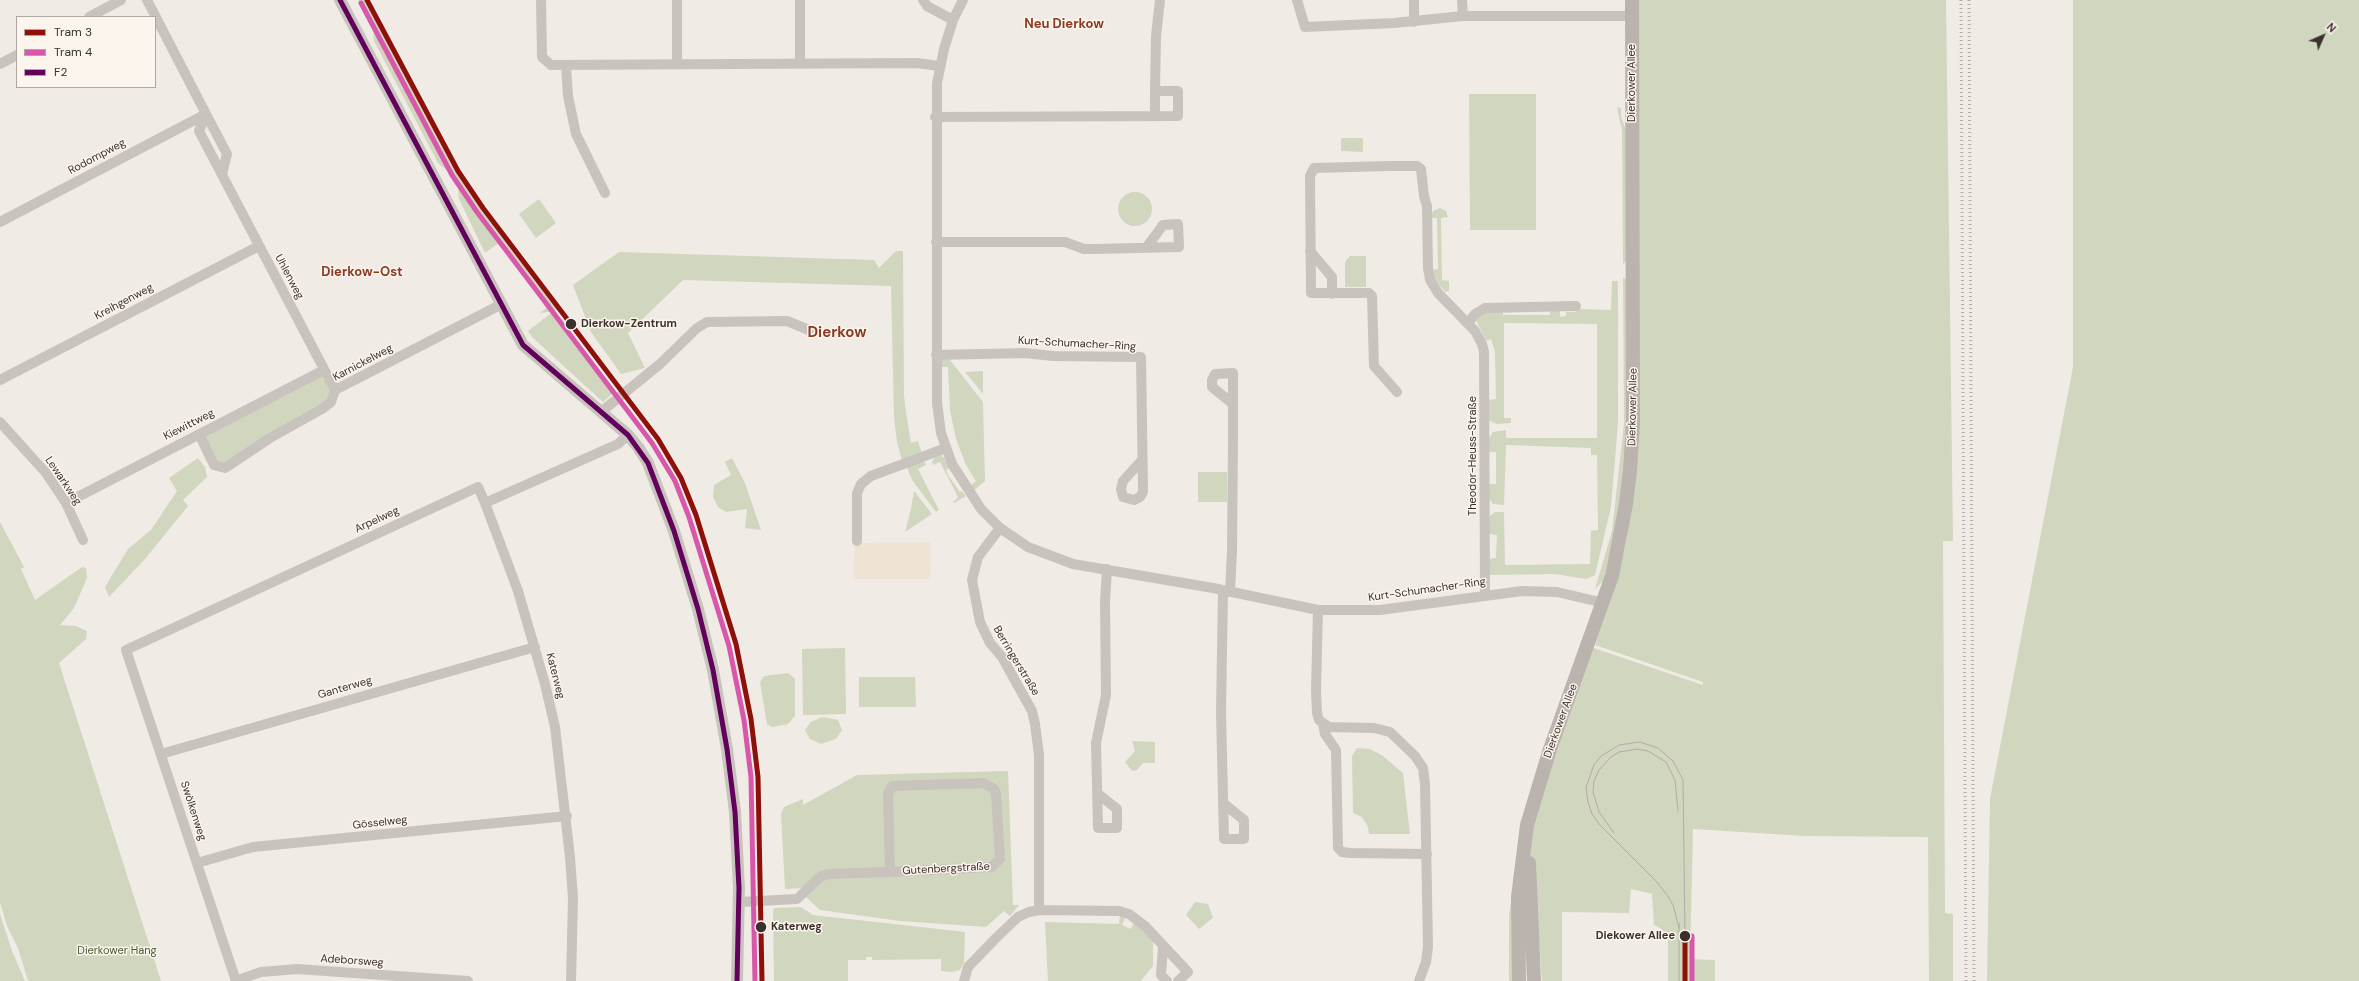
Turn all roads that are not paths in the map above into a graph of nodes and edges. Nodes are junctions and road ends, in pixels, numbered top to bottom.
1 (122, 0) edge
2 (146, 0) edge
3 (340, 0) edge
4 (541, 0) edge
5 (677, 0) edge
6 (800, 0) edge
7 (923, 0) edge
8 (963, 0) edge
9 (1160, 0) edge
10 (1297, 0) edge
11 (1462, 0) edge
12 (1632, 0) edge
13 (1414, 4) edge
14 (91, 16) edge
15 (154, 16) edge
16 (1463, 16) junction
17 (1632, 16) junction
18 (156, 19) edge
19 (953, 20) junction
20 (1414, 22) junction
21 (16, 56) edge
22 (0, 64) edge
23 (677, 64) junction
24 (800, 64) junction
25 (566, 65) junction
26 (939, 66) junction
27 (1155, 91) junction
28 (206, 114) junction
29 (1155, 116) junction
30 (935, 117) junction
31 (605, 193) dead end
32 (0, 222) edge
33 (936, 242) junction
34 (259, 246) junction
35 (1146, 248) dead end
36 (1310, 251) junction
37 (1332, 294) junction
38 (500, 305) junction
39 (1576, 306) dead end
40 (1468, 324) junction
41 (809, 330) dead end
42 (936, 355) junction
43 (324, 370) junction
44 (0, 380) edge
45 (335, 390) junction
46 (1397, 392) dead end
47 (1233, 404) dead end
48 (601, 412) junction
49 (0, 422) edge
50 (199, 434) junction
51 (628, 435) junction
52 (946, 448) junction
53 (1142, 460) dead end
54 (66, 502) junction
55 (485, 503) junction
56 (1000, 528) junction
57 (83, 540) dead end
58 (857, 541) dead end
59 (1107, 569) junction
60 (1227, 591) junction
61 (1485, 594) junction
62 (1604, 603) junction
63 (1318, 610) junction
64 (535, 647) junction
65 (126, 650) joint
66 (1323, 724) junction
67 (162, 754) junction
68 (1097, 793) dead end
69 (1536, 799) junction
70 (1224, 803) dead end
71 (567, 816) junction
72 (1426, 854) junction
73 (197, 863) junction
74 (890, 872) junction
75 (740, 902) junction
76 (1039, 910) junction
77 (1163, 946) junction
78 (235, 981) edge
79 (468, 981) edge
80 (571, 981) edge
81 (737, 981) edge
82 (964, 981) edge
83 (1167, 981) edge
84 (1178, 981) edge
85 (1419, 981) edge
86 (1519, 981) edge
87 (1534, 981) edge

1 - 14 street
2 - 15 street
3 - 38 street
4 - 25 street
5 - 23 street
6 - 24 street
7 - 19 street
8 - 19 street, Kurt-Schumacher-Ring
9 - 27 street
10 - 20 street
11 - 16 street
12 - 17 main road, Dierkower Allee
13 - 20 street
16 - 17 street
16 - 20 street
17 - 62 main road, Dierkower Allee
18 - 28 street
19 - 26 street, Kurt-Schumacher-Ring
21 - 22 street
23 - 24 street
23 - 25 street
24 - 26 street
25 - 31 street
26 - 30 street, Kurt-Schumacher-Ring
27 - 29 street
27 - 29 street
28 - 32 street, Rodompweg
28 - 34 street, Uhlenweg
29 - 30 street
30 - 33 street, Kurt-Schumacher-Ring
33 - 35 street
33 - 42 street, Kurt-Schumacher-Ring
34 - 43 street, Uhlenweg
34 - 44 street, Kreihgenweg
36 - 37 street
36 - 37 street, Theodor-Heuss-Straße
36 - 40 street, Theodor-Heuss-Straße
37 - 46 street, Theodor-Heuss-Straße
38 - 45 street, Karnickelweg
38 - 48 street
39 - 40 street
40 - 61 street, Theodor-Heuss-Straße
41 - 48 street
42 - 52 street, Kurt-Schumacher-Ring
42 - 53 street, Kurt-Schumacher-Ring
43 - 45 street, Uhlenweg
43 - 50 street, Kiewittweg
45 - 50 street, Karnickelweg
47 - 60 street
48 - 51 street
49 - 54 street, Lewarkweg
50 - 54 street, Kiewittweg
51 - 55 street
51 - 75 street
52 - 56 street, Kurt-Schumacher-Ring
52 - 58 street
54 - 57 street, Lewarkweg
55 - 64 street, Katerweg
55 - 65 street, Arpelweg
56 - 59 street, Kurt-Schumacher-Ring
56 - 76 street, Berringerstraße
59 - 60 street, Kurt-Schumacher-Ring
59 - 68 street
60 - 63 street, Kurt-Schumacher-Ring
60 - 70 street
61 - 62 street, Kurt-Schumacher-Ring
61 - 63 street, Kurt-Schumacher-Ring
62 - 69 main road, Dierkower Allee
63 - 66 street
64 - 67 street, Ganterweg
64 - 71 street, Katerweg
65 - 67 street, Swölkenweg
66 - 72 street
66 - 72 street
67 - 73 street, Swölkenweg
69 - 86 main road, Dierkower Allee
69 - 87 main road, Dierkower Allee
71 - 73 street, Gösselweg
71 - 80 street, Katerweg
72 - 85 street
73 - 78 street, Swölkenweg
74 - 74 street, Gutenbergstraße
74 - 75 street, Gutenbergstraße
75 - 81 street
76 - 77 street
76 - 82 street
77 - 83 street
77 - 84 street
78 - 79 street, Adeborsweg

